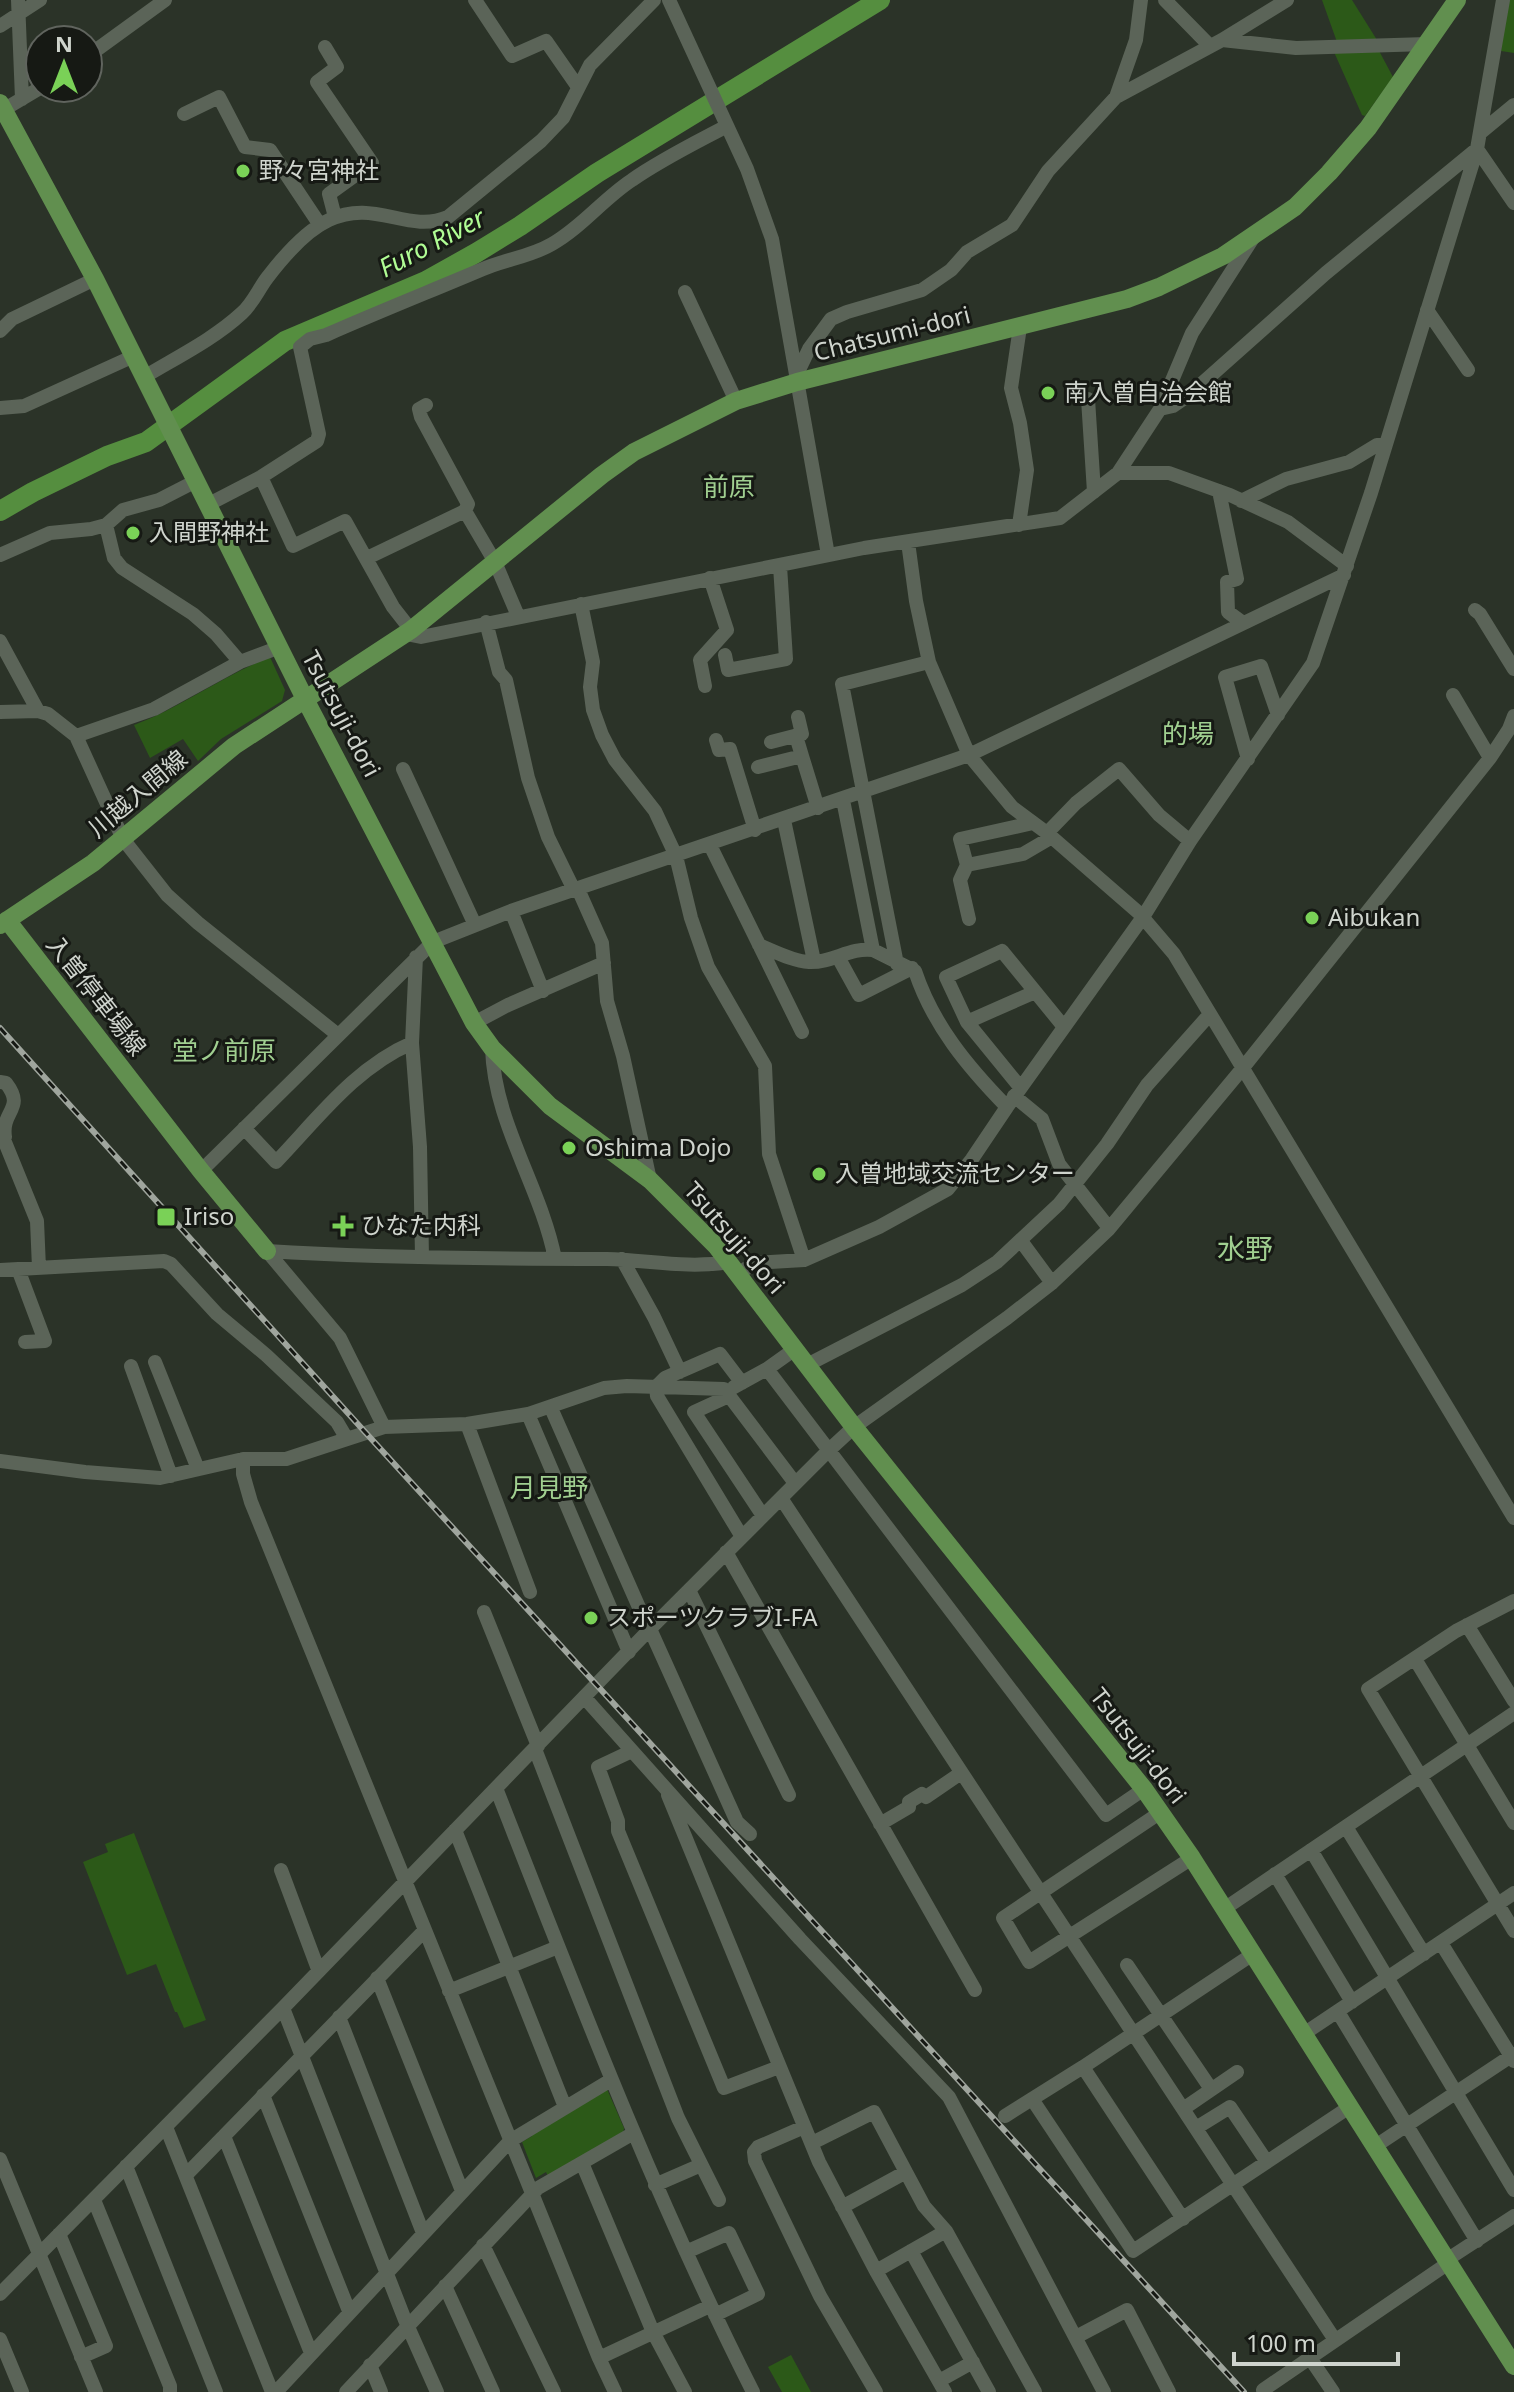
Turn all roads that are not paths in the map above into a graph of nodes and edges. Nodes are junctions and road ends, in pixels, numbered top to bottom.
1 (40, 0) edge
2 (165, 0) edge
3 (475, 0) edge
4 (654, 0) edge
5 (669, 0) edge
6 (1141, 0) edge
7 (1165, 0) edge
8 (1287, 0) edge
9 (1457, 0) edge
10 (1503, 0) edge
11 (19, 7) edge
12 (0, 26) edge
13 (1216, 43) junction
14 (104, 44) edge
15 (1427, 44) junction
16 (325, 47) dead end
17 (578, 87) junction
18 (1116, 97) junction
19 (22, 99) joint
20 (1514, 105) edge
21 (2, 106) edge
22 (184, 114) dead end
23 (725, 119) junction
24 (1480, 133) junction
25 (1477, 149) junction
26 (1514, 203) edge
27 (335, 217) junction
28 (320, 225) junction
29 (1254, 237) junction
30 (95, 279) junction
31 (685, 292) dead end
32 (1427, 310) junction
33 (1020, 327) junction
34 (0, 331) edge
35 (134, 356) junction
36 (1468, 370) dead end
37 (144, 377) junction
38 (797, 378) junction
39 (1088, 399) dead end
40 (736, 401) junction
41 (426, 405) dead end
42 (0, 408) edge
43 (1160, 409) junction
44 (1386, 443) junction
45 (1118, 473) junction
46 (261, 477) junction
47 (196, 481) junction
48 (1219, 491) junction
49 (1094, 492) junction
50 (1241, 501) junction
51 (209, 504) junction
52 (465, 511) junction
53 (106, 525) junction
54 (1019, 525) junction
55 (908, 542) junction
56 (0, 555) edge
57 (828, 555) junction
58 (367, 558) junction
59 (495, 562) junction
60 (780, 566) junction
61 (1346, 570) junction
62 (710, 578) junction
63 (581, 604) junction
64 (1475, 610) dead end
65 (518, 616) junction
66 (486, 622) junction
67 (1243, 623) junction
68 (408, 632) junction
69 (0, 641) edge
70 (280, 647) junction
71 (725, 655) dead end
72 (240, 662) junction
73 (929, 662) junction
74 (1514, 669) edge
75 (705, 686) dead end
76 (1453, 695) dead end
77 (305, 699) junction
78 (38, 711) junction
79 (0, 712) edge
80 (1278, 715) junction
81 (1514, 716) edge
82 (798, 717) dead end
83 (76, 736) junction
84 (796, 736) junction
85 (716, 740) dead end
86 (771, 742) dead end
87 (969, 755) junction
88 (802, 756) junction
89 (1490, 758) junction
90 (1248, 759) junction
91 (758, 767) dead end
92 (403, 769) dead end
93 (863, 793) junction
94 (843, 800) junction
95 (818, 808) junction
96 (784, 820) junction
97 (1033, 823) junction
98 (755, 830) junction
99 (1050, 835) junction
100 (123, 839) junction
101 (1190, 841) junction
102 (710, 845) junction
103 (676, 856) junction
104 (967, 865) junction
105 (576, 890) junction
106 (511, 911) junction
107 (1143, 917) junction
108 (969, 919) dead end
109 (2, 920) edge
110 (475, 925) junction
111 (433, 942) junction
112 (759, 945) junction
113 (873, 950) junction
114 (416, 957) junction
115 (838, 957) junction
116 (814, 961) junction
117 (604, 963) junction
118 (897, 964) junction
119 (912, 968) junction
120 (543, 991) junction
121 (1035, 992) junction
122 (1210, 1014) junction
123 (967, 1022) junction
124 (474, 1023) junction
125 (1064, 1027) junction
126 (802, 1032) dead end
127 (338, 1035) junction
128 (412, 1043) junction
129 (492, 1048) junction
130 (1242, 1069) junction
131 (0, 1082) edge
132 (1014, 1097) junction
133 (6, 1113) edge
134 (244, 1128) junction
135 (2, 1134) edge
136 (201, 1171) junction
137 (650, 1180) junction
138 (1076, 1184) junction
139 (1109, 1228) junction
140 (1021, 1241) junction
141 (267, 1251) junction
142 (422, 1257) junction
143 (555, 1259) junction
144 (622, 1259) junction
145 (804, 1260) junction
146 (39, 1268) junction
147 (734, 1268) junction
148 (18, 1269) junction
149 (0, 1270) edge
150 (1052, 1283) junction
151 (25, 1342) dead end
152 (795, 1349) junction
153 (155, 1362) dead end
154 (807, 1365) junction
155 (131, 1366) dead end
156 (767, 1369) junction
157 (680, 1372) junction
158 (742, 1383) junction
159 (656, 1387) junction
160 (727, 1392) junction
161 (551, 1408) junction
162 (528, 1414) junction
163 (467, 1424) junction
164 (384, 1427) junction
165 (854, 1427) junction
166 (347, 1439) junction
167 (828, 1451) junction
168 (243, 1459) junction
169 (0, 1461) edge
170 (198, 1469) junction
171 (171, 1476) junction
172 (795, 1483) junction
173 (781, 1498) junction
174 (763, 1516) junction
175 (1514, 1518) edge
176 (742, 1537) junction
177 (726, 1552) junction
178 (689, 1590) junction
179 (530, 1592) dead end
180 (1514, 1601) edge
181 (484, 1612) dead end
182 (1467, 1625) junction
183 (649, 1630) junction
184 (629, 1652) junction
185 (1415, 1659) junction
186 (584, 1697) junction
187 (1514, 1701) edge
188 (1514, 1713) edge
189 (1467, 1745) junction
190 (536, 1748) junction
191 (632, 1751) junction
192 (961, 1773) junction
193 (1421, 1776) junction
194 (496, 1788) junction
195 (1144, 1789) junction
196 (667, 1790) junction
197 (789, 1795) dead end
198 (1161, 1812) junction
199 (1514, 1823) edge
200 (880, 1824) junction
201 (1346, 1827) junction
202 (455, 1830) junction
203 (750, 1834) dead end
204 (1311, 1850) junction
205 (1192, 1858) junction
206 (281, 1870) dead end
207 (1275, 1874) junction
208 (404, 1882) junction
209 (1040, 1892) junction
210 (1514, 1893) edge
211 (1497, 1904) junction
212 (1224, 1909) junction
213 (425, 1930) junction
214 (1514, 1931) edge
215 (1069, 1935) junction
216 (1441, 1943) junction
217 (558, 1947) junction
218 (1253, 1954) junction
219 (1424, 1954) junction
220 (1127, 1965) dead end
221 (509, 1967) junction
222 (318, 1969) junction
223 (377, 1978) junction
224 (1387, 1979) junction
225 (975, 1990) dead end
226 (449, 1991) junction
227 (1352, 2002) junction
228 (283, 2008) junction
229 (1338, 2012) junction
230 (1159, 2015) junction
231 (339, 2017) junction
232 (1132, 2033) junction
233 (1302, 2035) junction
234 (302, 2056) junction
235 (1513, 2057) edge
236 (779, 2067) junction
237 (1083, 2067) junction
238 (1237, 2072) dead end
239 (611, 2080) junction
240 (1211, 2089) junction
241 (1454, 2093) junction
242 (263, 2095) junction
243 (1032, 2099) junction
244 (565, 2107) junction
245 (1348, 2108) junction
246 (1183, 2109) junction
247 (1005, 2116) dead end
248 (1406, 2125) junction
249 (166, 2127) junction
250 (804, 2127) junction
251 (1196, 2128) junction
252 (632, 2134) junction
253 (224, 2136) junction
254 (510, 2141) junction
255 (812, 2143) junction
256 (1374, 2147) junction
257 (0, 2159) edge
258 (1267, 2162) junction
259 (582, 2163) junction
260 (701, 2165) junction
261 (126, 2166) junction
262 (906, 2172) junction
263 (186, 2175) junction
264 (655, 2185) junction
265 (1233, 2185) junction
266 (1514, 2190) edge
267 (462, 2191) junction
268 (531, 2194) junction
269 (94, 2200) junction
270 (719, 2200) dead end
271 (842, 2207) junction
272 (1514, 2216) edge
273 (1183, 2219) junction
274 (946, 2231) junction
275 (423, 2233) junction
276 (59, 2234) junction
277 (1477, 2241) junction
278 (483, 2245) junction
279 (911, 2251) junction
280 (686, 2252) junction
281 (40, 2253) junction
282 (1446, 2262) junction
283 (876, 2271) junction
284 (387, 2273) junction
285 (445, 2286) junction
286 (0, 2294) edge
287 (349, 2311) junction
288 (712, 2311) junction
289 (408, 2326) junction
290 (653, 2332) junction
291 (1076, 2337) junction
292 (0, 2339) edge
293 (1335, 2340) junction
294 (311, 2353) junction
295 (81, 2357) junction
296 (599, 2358) junction
297 (1310, 2358) junction
298 (973, 2362) junction
299 (370, 2365) junction
300 (1514, 2366) edge
301 (942, 2386) edge
302 (1263, 2390) dead end
303 (22, 2392) edge
304 (96, 2392) edge
305 (170, 2392) edge
306 (216, 2392) edge
307 (274, 2392) edge
308 (346, 2392) edge
309 (381, 2392) edge
310 (437, 2392) edge
311 (493, 2392) edge
312 (554, 2392) edge
313 (615, 2392) edge
314 (685, 2392) edge
315 (753, 2392) edge
316 (876, 2392) edge
317 (989, 2392) edge
318 (1035, 2392) edge
319 (1104, 2392) edge
320 (1169, 2392) edge
321 (1333, 2392) edge

1 - 11 street
2 - 14 street
3 - 17 street
4 - 17 street
5 - 23 street
6 - 18 street
7 - 13 street
8 - 13 street
9 - 15 main road, Chatsumi-dori
10 - 24 street
11 - 12 street
11 - 19 street
13 - 15 street
13 - 18 street
15 - 29 main road, Chatsumi-dori
16 - 27 street
17 - 27 street
18 - 38 street
19 - 21 street
20 - 24 street
21 - 30 main road, Tsutsuji-dori
22 - 28 street
23 - 38 street
23 - 46 street
24 - 25 street
25 - 26 street
25 - 32 street
25 - 43 street
27 - 28 street
28 - 37 street
29 - 33 main road, Chatsumi-dori
29 - 43 street
30 - 34 street
30 - 35 main road, Tsutsuji-dori
31 - 40 street
32 - 36 street
32 - 44 street
33 - 38 main road, Chatsumi-dori
33 - 54 street
35 - 37 main road, Tsutsuji-dori
35 - 42 street
37 - 47 main road, Tsutsuji-dori
38 - 40 main road, Chatsumi-dori
38 - 57 street
39 - 49 street
40 - 59 main road, Chatsumi-dori
41 - 52 street
43 - 45 street
44 - 50 street
44 - 61 street
45 - 48 street
45 - 49 street
46 - 51 street
46 - 58 street
47 - 51 main road, Tsutsuji-dori
47 - 53 street
48 - 50 street
48 - 67 street
49 - 54 street
50 - 61 street
51 - 70 main road, Tsutsuji-dori
52 - 58 street
52 - 59 street
53 - 56 street
53 - 72 street
54 - 55 street
55 - 57 street
55 - 73 street
57 - 60 street
58 - 68 street
59 - 65 street
59 - 68 main road, Chatsumi-dori
60 - 62 street
60 - 71 street
61 - 67 street
61 - 80 street
62 - 63 street
62 - 75 street
63 - 65 street
63 - 103 street
64 - 74 street
65 - 66 street
66 - 68 street
66 - 105 street
67 - 87 street
68 - 77 main road, Chatsumi-dori
69 - 78 street
70 - 72 street
70 - 77 main road, Tsutsuji-dori
72 - 83 street
73 - 87 street
73 - 93 street
76 - 89 street
77 - 100 main road, 川越入間線
77 - 111 main road, Tsutsuji-dori
78 - 79 street
78 - 83 street
80 - 90 street
80 - 90 street
81 - 89 street
82 - 84 street
83 - 100 street
84 - 86 street
84 - 88 street
85 - 98 street
87 - 93 street
87 - 97 street
88 - 91 street
88 - 95 street
89 - 130 street
90 - 101 street
92 - 110 street
93 - 94 street
93 - 118 street
94 - 95 street
94 - 113 street
95 - 96 street
96 - 98 street
96 - 116 street
97 - 99 street
97 - 104 street
98 - 102 street
99 - 101 street
99 - 104 street
99 - 107 street
100 - 109 main road, 川越入間線
100 - 127 street
101 - 107 street
102 - 103 street
102 - 112 street
103 - 105 street
103 - 145 street
104 - 108 street
105 - 106 street
105 - 117 street
106 - 110 street
106 - 120 street
107 - 122 street
107 - 125 street
109 - 136 main road, 入曽停車場線
110 - 111 street
111 - 114 street
111 - 124 main road, Tsutsuji-dori
112 - 116 street
112 - 126 street
113 - 115 street
113 - 118 street
114 - 127 street
114 - 128 street
115 - 116 street
115 - 119 street
117 - 120 street
117 - 137 street
118 - 119 street
119 - 132 street
120 - 124 street
121 - 123 street
121 - 123 street
121 - 125 street
122 - 130 street
122 - 138 street
123 - 132 street
124 - 129 main road, Tsutsuji-dori
125 - 132 street
127 - 134 street
128 - 134 street
128 - 142 street
129 - 137 main road, Tsutsuji-dori
129 - 143 street
130 - 139 street
130 - 175 street
131 - 133 street
132 - 138 street
132 - 145 street
133 - 135 street
134 - 136 street
135 - 146 street
136 - 141 main road, 入曽停車場線
137 - 147 main road, Tsutsuji-dori
138 - 139 street
138 - 140 street
139 - 150 street
140 - 150 street
140 - 154 street
141 - 142 street
141 - 164 street
142 - 143 street
143 - 144 street
144 - 147 street
144 - 157 street
145 - 147 street
146 - 148 street
146 - 166 street
147 - 152 main road, Tsutsuji-dori
148 - 149 street
148 - 151 street
150 - 165 street
152 - 154 main road, Tsutsuji-dori
152 - 156 street
153 - 170 street
154 - 165 main road, Tsutsuji-dori
155 - 171 street
156 - 158 street
156 - 167 street
157 - 158 street
157 - 159 street
158 - 160 street
159 - 160 street
159 - 161 street
159 - 176 street
160 - 172 street
160 - 174 street
161 - 162 street
161 - 183 street
162 - 163 street
162 - 184 street
163 - 164 street
163 - 179 street
164 - 166 street
165 - 167 street
165 - 195 main road, Tsutsuji-dori
166 - 168 street
167 - 172 street
167 - 195 street
168 - 170 street
168 - 208 street
169 - 171 street
170 - 171 street
172 - 173 street
173 - 174 street
173 - 192 street
174 - 176 street
176 - 177 street
177 - 178 street
177 - 200 street
178 - 183 street
178 - 197 street
180 - 182 street
181 - 190 street
182 - 185 street
182 - 187 street
183 - 184 street
183 - 203 street
184 - 186 street
185 - 189 street
185 - 193 street
186 - 190 street
186 - 191 street
188 - 189 street
189 - 193 street
189 - 199 street
190 - 194 street
190 - 260 street
191 - 196 street
191 - 236 street
192 - 200 street
192 - 209 street
193 - 201 street
193 - 211 street
194 - 202 street
194 - 217 street
195 - 198 main road, Tsutsuji-dori
196 - 236 street
196 - 291 street
198 - 205 main road, Tsutsuji-dori
198 - 209 street
200 - 225 street
201 - 204 street
201 - 219 street
202 - 208 street
202 - 221 street
204 - 207 street
204 - 224 street
205 - 212 main road, Tsutsuji-dori
205 - 215 street
206 - 222 street
207 - 212 street
207 - 227 street
208 - 213 street
208 - 222 street
209 - 215 street
209 - 215 street
210 - 211 street
211 - 214 street
211 - 216 street
212 - 218 main road, Tsutsuji-dori
213 - 223 street
213 - 226 street
215 - 232 street
216 - 219 street
216 - 235 street
217 - 221 street
217 - 239 street
218 - 230 street
218 - 233 main road, Tsutsuji-dori
219 - 224 street
220 - 230 street
221 - 226 street
221 - 244 street
222 - 228 street
223 - 231 street
223 - 267 street
224 - 227 street
224 - 241 street
226 - 254 street
227 - 229 street
228 - 234 street
228 - 249 street
229 - 233 street
229 - 248 street
230 - 232 street
230 - 240 street
231 - 234 street
231 - 275 street
232 - 237 street
232 - 246 street
233 - 245 main road, Tsutsuji-dori
234 - 242 street
234 - 284 street
235 - 241 street
236 - 250 street
237 - 243 street
237 - 273 street
238 - 240 street
239 - 244 street
239 - 252 street
240 - 246 street
241 - 248 street
241 - 266 street
242 - 253 street
242 - 287 street
243 - 247 street
243 - 273 street
244 - 254 street
245 - 256 main road, Tsutsuji-dori
245 - 258 street
246 - 251 street
248 - 256 street
248 - 277 street
249 - 261 street
249 - 263 street
250 - 255 street
250 - 316 street
251 - 258 street
251 - 265 street
252 - 259 street
252 - 264 street
253 - 263 street
253 - 294 street
254 - 267 street
254 - 268 street
255 - 262 street
255 - 271 street
256 - 282 main road, Tsutsuji-dori
257 - 281 street
258 - 265 street
259 - 268 street
259 - 290 street
260 - 264 street
260 - 270 street
261 - 269 street
261 - 306 street
262 - 271 street
262 - 274 street
263 - 307 street
264 - 280 street
265 - 273 street
265 - 293 street
267 - 275 street
268 - 278 street
268 - 296 street
269 - 276 street
269 - 305 street
271 - 283 street
272 - 277 street
274 - 279 street
274 - 318 street
275 - 284 street
276 - 281 street
276 - 295 street
277 - 282 street
278 - 285 street
278 - 312 street
279 - 283 street
279 - 298 street
280 - 288 street
280 - 288 street
281 - 286 street
281 - 295 street
282 - 293 street
282 - 300 main road, Tsutsuji-dori
283 - 301 street
284 - 287 street
284 - 289 street
285 - 289 street
285 - 311 street
287 - 294 street
288 - 290 street
288 - 315 street
289 - 299 street
289 - 310 street
290 - 296 street
290 - 314 street
291 - 319 street
291 - 320 street
292 - 303 street
293 - 297 street
294 - 307 street
295 - 304 street
296 - 313 street
297 - 302 street
297 - 321 street
298 - 301 street
298 - 317 street
299 - 308 street
299 - 309 street

